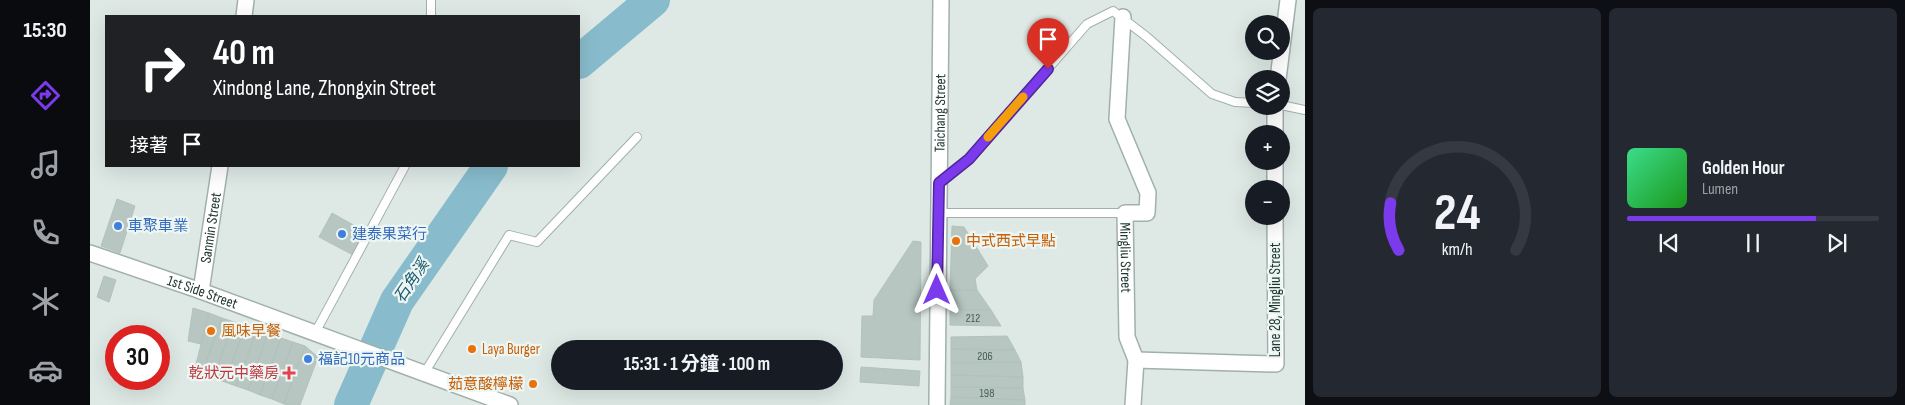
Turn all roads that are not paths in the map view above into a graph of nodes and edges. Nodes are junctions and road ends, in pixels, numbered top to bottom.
1 (246, 0) edge
2 (431, 0) edge
3 (941, 0) edge
4 (1288, 0) edge
5 (244, 15) edge
6 (431, 15) edge
7 (1123, 17) junction
8 (1279, 70) edge
9 (1245, 103) edge
10 (1290, 107) edge
11 (1305, 110) edge
12 (636, 137) dead end
13 (220, 167) edge
14 (404, 167) edge
15 (939, 183) junction
16 (938, 213) junction
17 (1125, 213) junction
18 (1276, 225) edge
19 (90, 253) edge
20 (201, 291) junction
21 (315, 333) junction
22 (1136, 360) junction
23 (425, 372) junction
24 (510, 405) edge
25 (937, 405) edge
26 (1133, 405) edge

1 - 5 street
2 - 6 lane
3 - 15 street, Taichang Street
4 - 8 street
7 - 9 lane
7 - 15 lane
7 - 17 street, Mingliu Street
10 - 11 lane
12 - 23 lane
13 - 20 street, Sanmin Street
14 - 21 lane
15 - 16 street, Taichang Street
16 - 17 lane
16 - 25 street, Taichang Street
17 - 22 street, Mingliu Street
18 - 22 street, Lane 28, Mingliu Street
19 - 20 street, 1st Side Street
20 - 21 street, 1st Side Street
21 - 23 street, 1st Side Street
22 - 26 street, Mingliu Street
23 - 24 street, 1st Side Street

